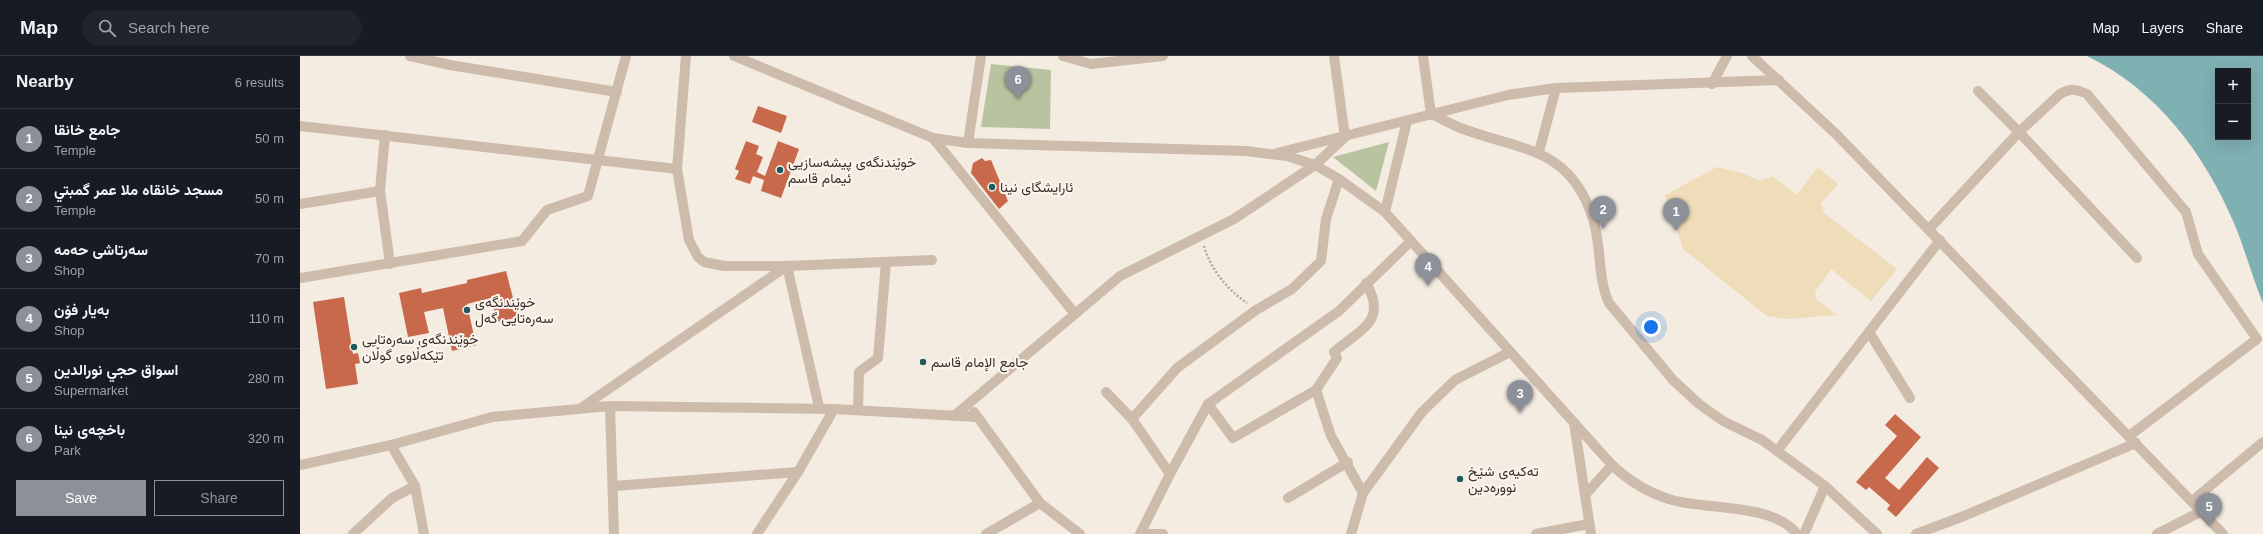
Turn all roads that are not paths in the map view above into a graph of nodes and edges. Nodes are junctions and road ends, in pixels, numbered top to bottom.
1 (410, 56) edge
2 (626, 56) edge
3 (686, 56) edge
4 (734, 56) edge
5 (981, 56) edge
6 (1064, 56) edge
7 (1163, 56) edge
8 (1334, 56) edge
9 (1423, 56) edge
10 (1727, 56) edge
11 (1752, 56) edge
12 (1093, 60) edge
13 (1779, 80) junction
14 (1712, 84) junction
15 (1556, 88) junction
16 (1978, 91) dead end
17 (617, 92) junction
18 (1431, 114) junction
19 (1407, 121) junction
20 (300, 126) edge
21 (2020, 132) junction
22 (386, 135) junction
23 (1345, 137) junction
24 (933, 138) junction
25 (968, 143) junction
26 (1539, 152) junction
27 (1273, 154) junction
28 (599, 159) junction
29 (1315, 166) junction
30 (677, 169) junction
31 (1339, 179) junction
32 (380, 191) junction
33 (300, 204) edge
34 (1385, 212) junction
35 (1929, 229) junction
36 (1940, 240) junction
37 (1411, 241) junction
38 (2137, 258) dead end
39 (932, 260) dead end
40 (886, 262) junction
41 (390, 264) junction
42 (788, 266) junction
43 (300, 278) edge
44 (1366, 283) junction
45 (1074, 314) junction
46 (1870, 332) junction
47 (1510, 352) junction
48 (1316, 390) junction
49 (1106, 392) dead end
50 (1910, 398) dead end
51 (968, 404) junction
52 (1208, 404) junction
53 (610, 406) junction
54 (819, 407) junction
55 (581, 408) junction
56 (834, 408) junction
57 (858, 410) junction
58 (954, 416) junction
59 (977, 417) junction
60 (1132, 419) junction
61 (1574, 423) junction
62 (2132, 440) junction
63 (2263, 442) edge
64 (391, 445) junction
65 (1777, 451) junction
66 (1348, 462) junction
67 (300, 465) edge
68 (1612, 465) junction
69 (798, 472) junction
70 (1170, 474) junction
71 (415, 486) junction
72 (614, 486) junction
73 (1824, 486) junction
74 (1363, 492) junction
75 (1585, 495) junction
76 (1288, 498) dead end
77 (2192, 501) junction
78 (1040, 503) junction
79 (2202, 511) junction
80 (1590, 529) edge
81 (353, 534) edge
82 (424, 534) edge
83 (614, 534) edge
84 (757, 534) edge
85 (986, 534) edge
86 (1080, 534) edge
87 (1140, 534) edge
88 (1147, 534) edge
89 (1163, 534) edge
90 (1351, 534) edge
91 (1536, 534) edge
92 (1796, 534) edge
93 (1804, 534) edge
94 (1877, 534) edge
95 (1916, 534) edge
96 (2157, 534) edge
97 (2223, 534) edge

1 - 17 street
2 - 17 street
3 - 30 street
4 - 24 street
5 - 25 street
6 - 12 street
7 - 12 street
8 - 23 street
9 - 18 street
10 - 14 street
11 - 13 street
13 - 14 street
13 - 35 street
14 - 15 street
15 - 18 street
15 - 26 street
16 - 21 street
17 - 28 street
18 - 19 street
18 - 26 street
19 - 23 street
19 - 34 street
20 - 22 street
21 - 35 street
21 - 38 street
21 - 62 street
22 - 28 street
22 - 32 street
23 - 27 street
23 - 29 street
24 - 25 street
24 - 45 street
25 - 27 street
26 - 65 street
27 - 29 street
28 - 30 street
28 - 41 street
29 - 31 street
29 - 45 street
30 - 42 street
31 - 34 street
31 - 60 street
32 - 33 street
32 - 41 street
34 - 37 street
35 - 36 street
36 - 46 street
36 - 62 street
37 - 44 street
37 - 47 street
39 - 40 street
40 - 42 street
40 - 57 street
41 - 43 street
42 - 54 street
42 - 55 street
44 - 48 street
44 - 52 street
45 - 51 street
46 - 50 street
46 - 65 street
47 - 61 street
47 - 74 street
48 - 52 street
48 - 66 street
49 - 60 street
51 - 58 street
51 - 59 street
52 - 70 street
53 - 54 street
53 - 55 street
53 - 72 street
54 - 56 street
55 - 64 street
56 - 57 street
56 - 69 street
57 - 58 street
58 - 59 street
59 - 78 street
60 - 70 street
61 - 68 street
61 - 75 street
62 - 77 street
62 - 95 street
63 - 77 street
64 - 67 street
64 - 71 street
65 - 73 street
66 - 74 street
66 - 76 street
68 - 75 street
68 - 92 street
69 - 72 street
69 - 84 street
70 - 87 street
71 - 81 street
71 - 82 street
72 - 83 street
73 - 93 street
73 - 94 street
74 - 90 street
75 - 80 street
77 - 79 street
78 - 85 street
78 - 86 street
79 - 96 street
79 - 97 street
80 - 91 street
88 - 89 street

